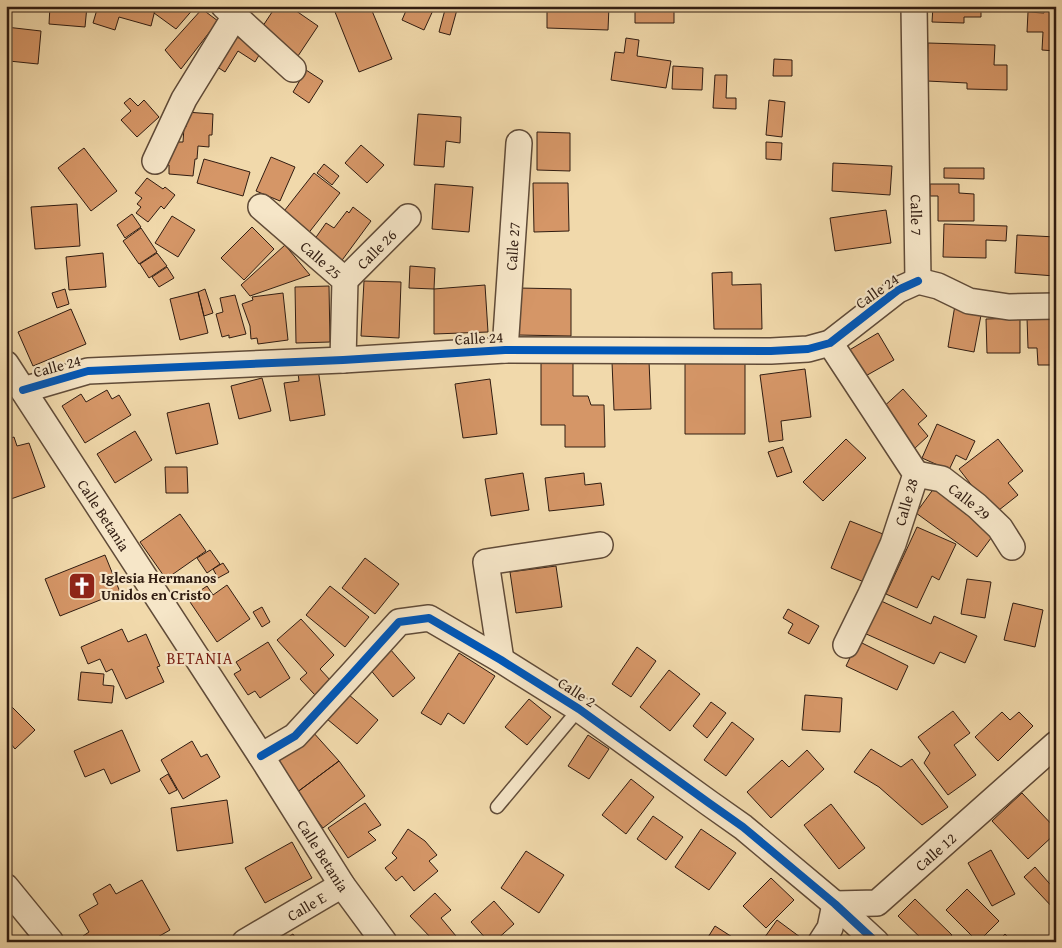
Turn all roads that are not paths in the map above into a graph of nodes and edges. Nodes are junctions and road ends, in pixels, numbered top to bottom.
1 (914, 6) edge
2 (230, 11) edge
3 (293, 68) dead end
4 (519, 143) dead end
5 (155, 160) dead end
6 (261, 207) dead end
7 (408, 217) dead end
8 (345, 280) junction
9 (918, 281) junction
10 (1056, 306) edge
11 (830, 343) junction
12 (505, 350) junction
13 (343, 360) junction
14 (6, 364) edge
15 (23, 390) junction
16 (916, 474) junction
17 (600, 545) dead end
18 (1012, 547) dead end
19 (846, 645) dead end
20 (501, 660) junction
21 (579, 709) junction
22 (1056, 744) edge
23 (261, 756) junction
24 (497, 807) dead end
25 (342, 885) junction
26 (6, 887) edge
27 (835, 904) junction
28 (51, 942) edge
29 (245, 942) edge
30 (384, 942) edge
31 (821, 942) edge
32 (876, 942) edge

1 - 9 street, Calle 7
2 - 3 street
2 - 5 street
4 - 12 street, Calle 27
6 - 8 street, Calle 25
7 - 8 street, Calle 26
8 - 13 street, Calle 25
9 - 10 street
9 - 11 street, Calle 24
11 - 12 street, Calle 24
11 - 16 street, Calle 28
12 - 13 street, Calle 24
13 - 15 street, Calle 24
14 - 15 street, Calle Betania
15 - 23 street, Calle Betania
16 - 18 street, Calle 29
16 - 19 street, Calle 28
17 - 20 street
20 - 21 street, Calle 2
20 - 23 street, Calle 2
21 - 24 lane
21 - 27 street, Calle 2
22 - 27 street, Calle 12
23 - 25 street, Calle Betania
25 - 29 street, Calle E
25 - 30 street, Calle Betania
26 - 28 street
27 - 31 street
27 - 32 street, Calle 2

